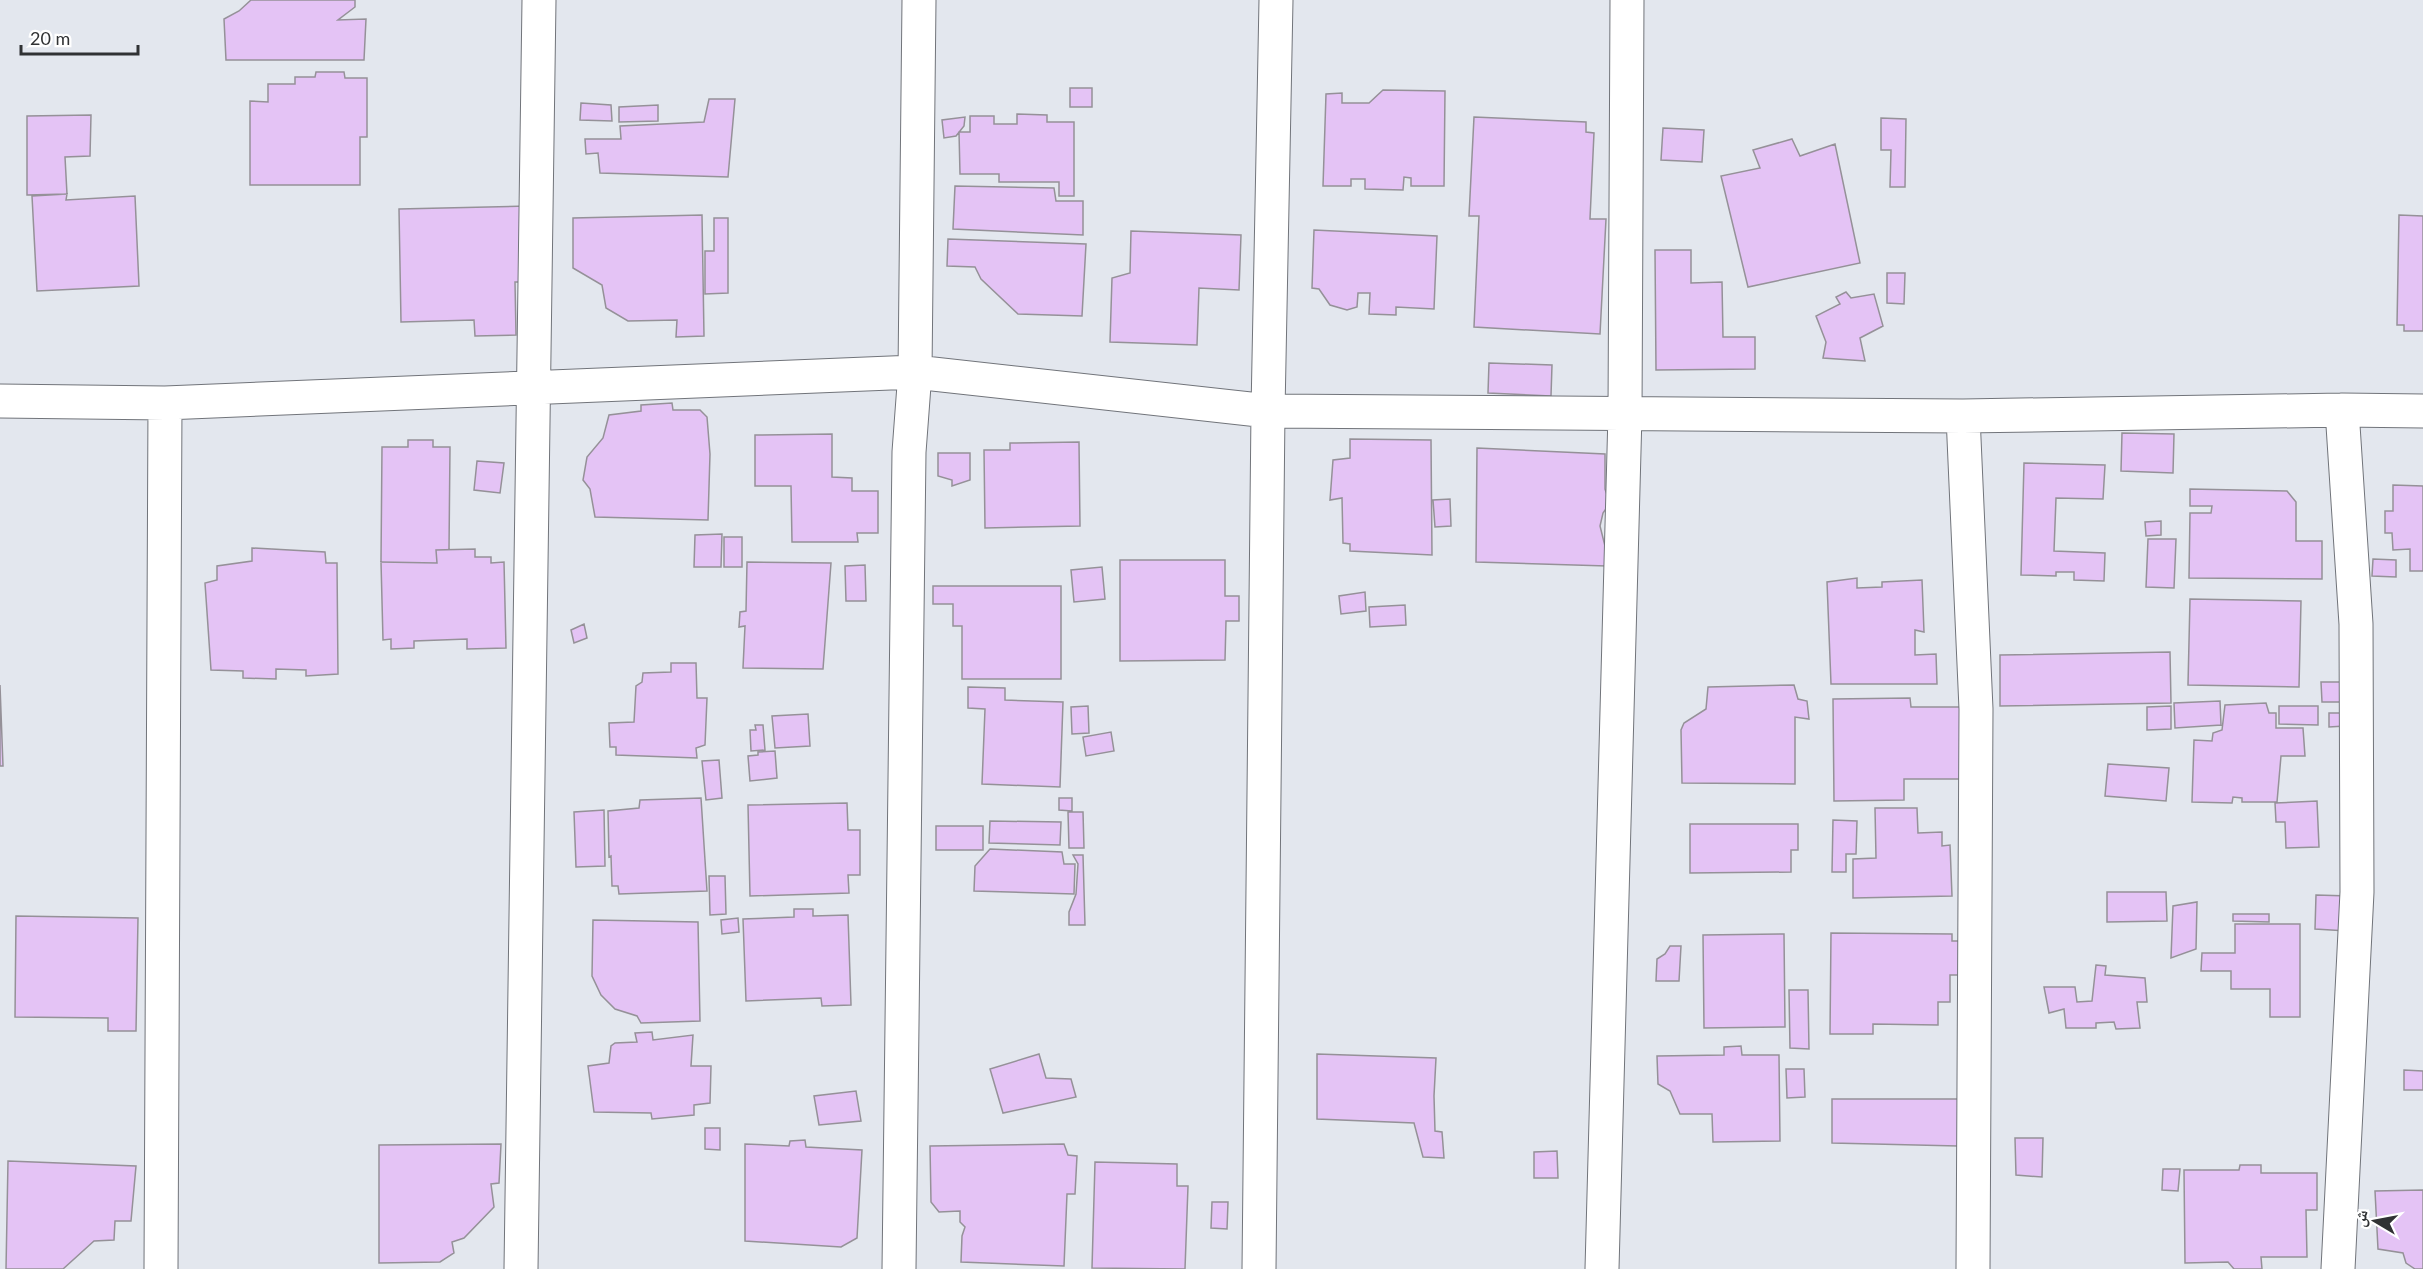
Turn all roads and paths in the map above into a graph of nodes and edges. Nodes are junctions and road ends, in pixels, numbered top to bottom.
1 (539, 0) edge
2 (920, 0) edge
3 (1276, 0) edge
4 (1627, 0) edge
5 (915, 372) junction
6 (533, 388) junction
7 (0, 401) edge
8 (165, 403) junction
9 (2342, 410) junction
10 (1268, 411) junction
11 (2423, 411) edge
12 (1625, 414) junction
13 (1963, 416) junction
14 (161, 1269) edge
15 (521, 1269) edge
16 (899, 1269) edge
17 (1259, 1269) edge
18 (1602, 1269) edge
19 (1973, 1269) edge
20 (2338, 1269) edge

1 - 6 street
2 - 5 street
3 - 10 street
4 - 12 street
5 - 6 street
5 - 10 street
5 - 16 street
6 - 8 street
6 - 15 street
7 - 8 street
8 - 14 street
9 - 11 street
9 - 13 street
9 - 20 street
10 - 12 street
10 - 17 street
12 - 13 street
12 - 18 street
13 - 19 street

